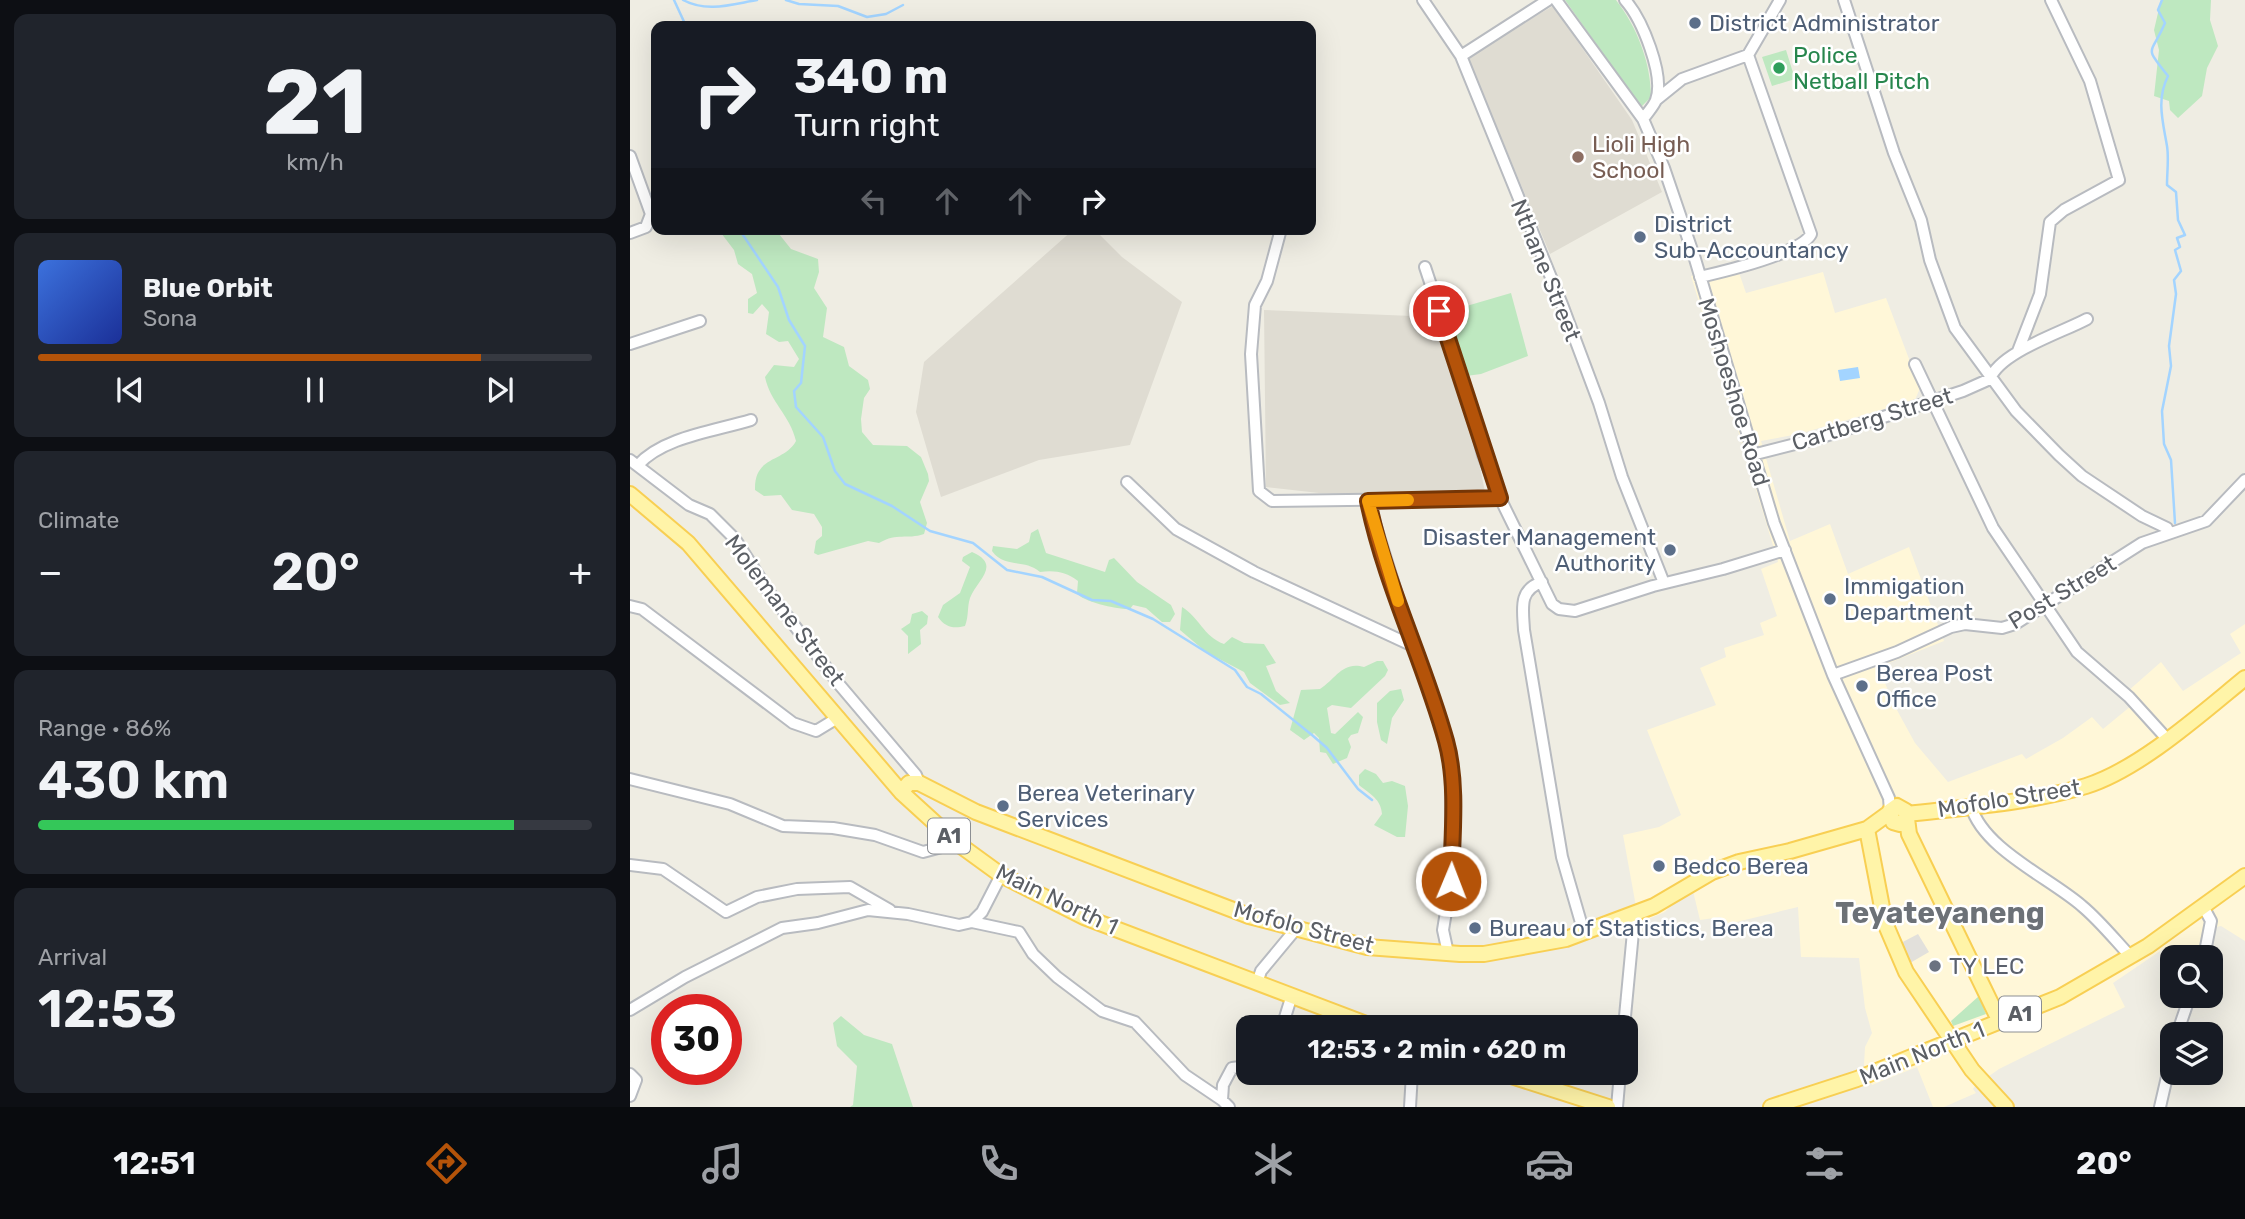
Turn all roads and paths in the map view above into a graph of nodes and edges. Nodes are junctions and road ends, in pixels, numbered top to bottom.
1 (1423, 0) edge
2 (1548, 0) edge
3 (1556, 0) edge
4 (1625, 0) edge
5 (1844, 0) edge
6 (2051, 0) edge
7 (1778, 1) edge
8 (1748, 55) junction
9 (1461, 56) junction
10 (1656, 100) junction
11 (1643, 119) junction
12 (630, 156) edge
13 (630, 233) edge
14 (1279, 235) edge
15 (1425, 267) dead end
16 (1700, 278) junction
17 (2087, 318) dead end
18 (700, 320) dead end
19 (630, 344) edge
20 (2018, 351) junction
21 (1915, 364) dead end
22 (1990, 379) junction
23 (1931, 402) junction
24 (751, 420) dead end
25 (1752, 455) junction
26 (634, 462) edge
27 (2245, 480) edge
28 (1127, 482) dead end
29 (630, 494) edge
30 (1500, 498) junction
31 (1368, 501) junction
32 (2169, 533) junction
33 (1785, 550) junction
34 (1542, 582) junction
35 (1664, 583) junction
36 (2047, 605) junction
37 (630, 606) edge
38 (1412, 646) junction
39 (1833, 675) junction
40 (2245, 678) edge
41 (839, 717) junction
42 (2168, 740) junction
43 (630, 779) edge
44 (919, 783) junction
45 (901, 792) junction
46 (1971, 806) junction
47 (1892, 816) junction
48 (957, 843) junction
49 (630, 864) edge
50 (1001, 875) junction
51 (2245, 876) edge
52 (2204, 908) junction
53 (892, 912) junction
54 (1629, 916) junction
55 (972, 922) junction
56 (1295, 930) junction
57 (1584, 933) junction
58 (2206, 945) edge
59 (1448, 953) junction
60 (2131, 957) junction
61 (1257, 984) junction
62 (1291, 998) junction
63 (632, 1005) edge
64 (1286, 1015) edge
65 (1340, 1015) edge
66 (1625, 1015) edge
67 (2000, 1022) junction
68 (1953, 1041) junction
69 (1236, 1068) edge
70 (630, 1074) edge
71 (1411, 1085) edge
72 (1537, 1085) edge
73 (1619, 1085) edge
74 (2165, 1085) edge
75 (630, 1096) edge
76 (1225, 1103) edge
77 (1599, 1106) edge
78 (1410, 1107) edge
79 (1616, 1107) edge
80 (1771, 1107) edge
81 (2006, 1107) edge
82 (2160, 1107) edge

1 - 9 street, Nthane Street
2 - 9 street
3 - 11 street, Moshoeshoe Road
4 - 10 street
5 - 22 street
6 - 20 street
7 - 8 street
8 - 10 street
8 - 16 street
9 - 35 street, Nthane Street
10 - 11 street
11 - 16 street, Moshoeshoe Road
12 - 13 street
14 - 31 street
15 - 30 street
16 - 25 street, Moshoeshoe Road
17 - 20 street
18 - 19 street
20 - 22 street
21 - 23 street
22 - 23 street, Cartberg Street
22 - 32 street
23 - 25 street, Cartberg Street
23 - 36 street
24 - 26 street
25 - 33 street, Moshoeshoe Road
26 - 44 street, Molemane Street
27 - 32 street, Post Street
28 - 38 street
29 - 41 main road, Main North 1 / A1
30 - 31 street
30 - 34 street
31 - 38 street
32 - 36 street, Post Street
33 - 35 street
33 - 39 street, Moshoeshoe Road
34 - 35 street
34 - 57 street
36 - 39 street, Post Street
36 - 42 street
37 - 41 street
38 - 59 street
39 - 47 street, Moshoeshoe Road
40 - 42 main road, Mofolo Street
41 - 45 main road, Main North 1 / A1
42 - 46 main road, Mofolo Street
43 - 48 street
44 - 45 main road
44 - 56 main road, Mofolo Street
45 - 48 main road, Main North 1 / A1
46 - 47 main road, Mofolo Street
46 - 60 street
47 - 54 main road, Mofolo Street
47 - 67 main road, Moshoeshoe Road
47 - 68 main road
48 - 50 main road, Main North 1 / A1
49 - 53 street
50 - 55 street
50 - 61 main road, Main North 1 / A1
51 - 52 main road, Main North 1 / A1
52 - 58 street
52 - 60 main road, Main North 1 / A1
53 - 55 street
53 - 63 street
54 - 57 main road, Mofolo Street
54 - 66 street
55 - 76 street
56 - 59 main road, Mofolo Street
56 - 61 street
57 - 59 main road, Mofolo Street
60 - 67 main road, Main North 1 / A1
61 - 62 main road, Main North 1 / A1
62 - 64 street
62 - 65 main road, Main North 1 / A1
67 - 68 main road, Main North 1 / A1
68 - 80 main road, Main North 1 / A1
68 - 81 main road
69 - 76 street
70 - 75 street
71 - 78 street
72 - 77 main road
73 - 79 street
74 - 82 street

